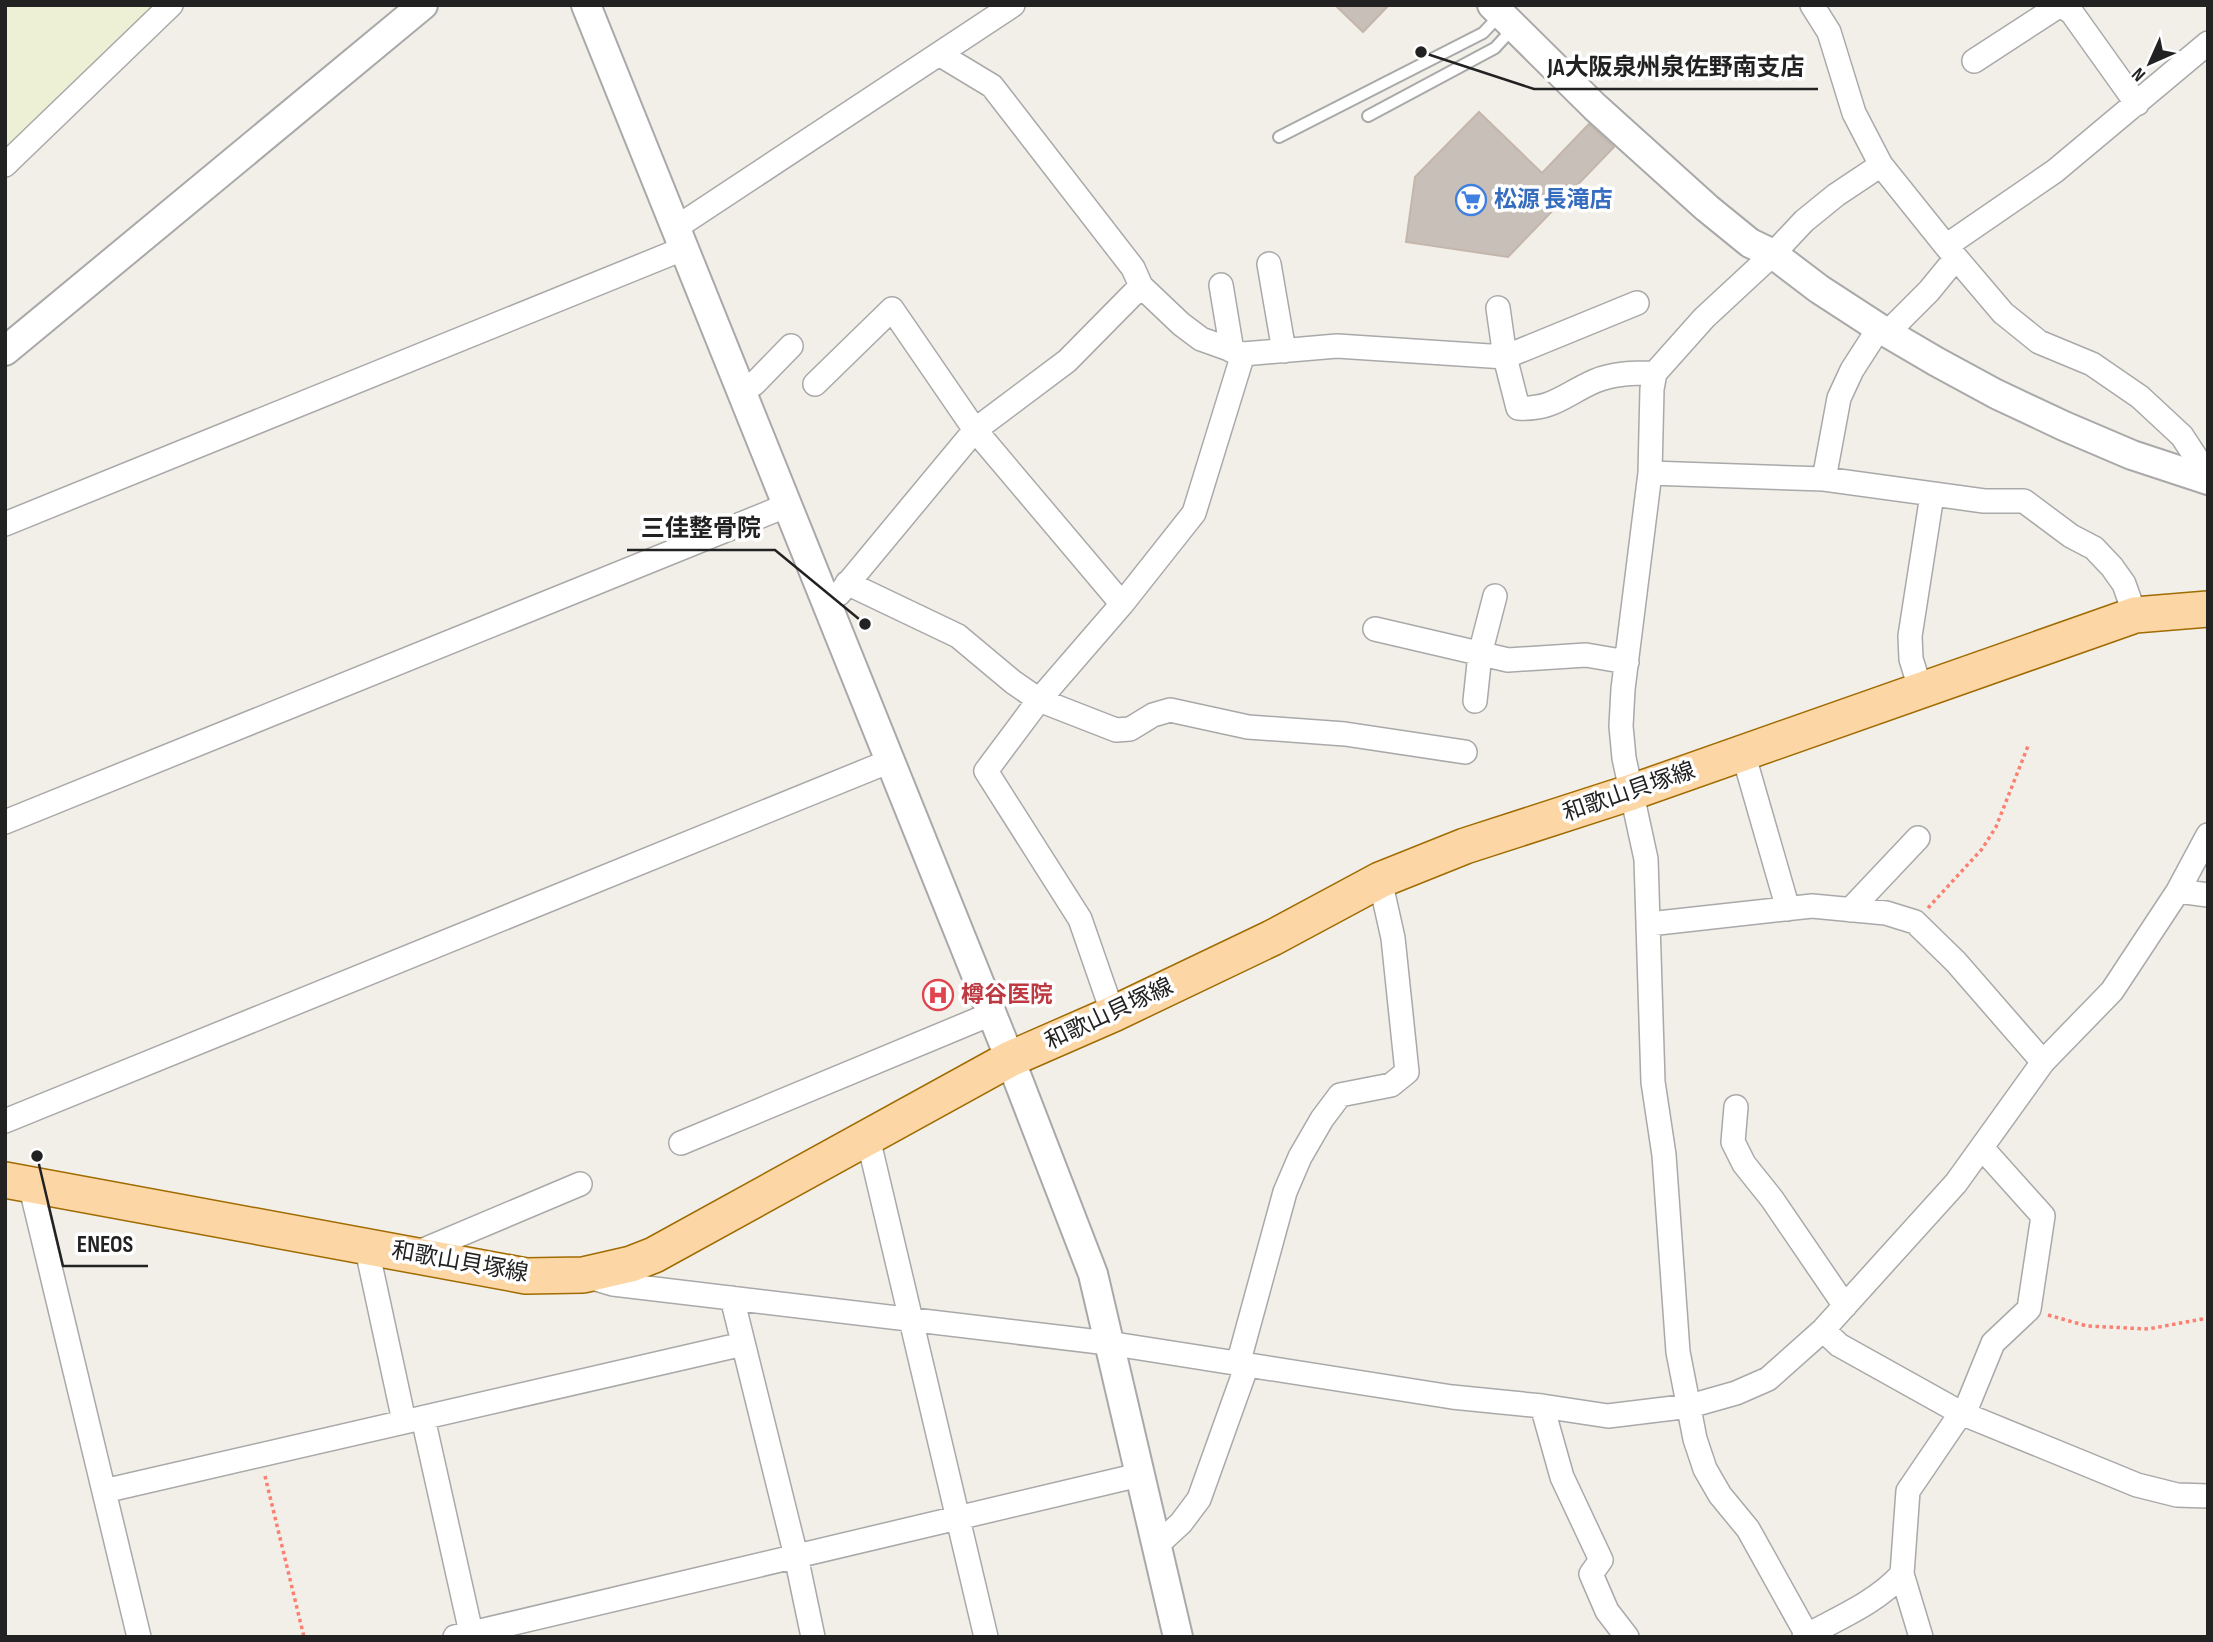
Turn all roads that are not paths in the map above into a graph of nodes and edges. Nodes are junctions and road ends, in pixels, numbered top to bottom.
1 (171, 5) edge
2 (423, 5) edge
3 (586, 5) edge
4 (1013, 5) edge
5 (2061, 5) edge
6 (1817, 7) edge
7 (1502, 15) edge
8 (2208, 43) edge
9 (939, 54) junction
10 (1974, 61) dead end
11 (2137, 104) junction
12 (1368, 116) dead end
13 (1279, 137) dead end
14 (5, 165) edge
15 (1881, 166) junction
16 (681, 237) junction
17 (1951, 252) junction
18 (1773, 254) junction
19 (1269, 264) dead end
20 (1221, 285) dead end
21 (1141, 286) junction
22 (1637, 303) dead end
23 (1498, 308) dead end
24 (1883, 330) junction
25 (791, 346) dead end
26 (5, 351) edge
27 (1284, 351) junction
28 (1237, 352) junction
29 (1505, 357) junction
30 (1655, 373) junction
31 (815, 384) dead end
32 (741, 388) junction
33 (975, 430) junction
34 (1650, 473) junction
35 (2208, 478) edge
36 (1824, 479) junction
37 (1932, 495) junction
38 (788, 505) junction
39 (5, 524) edge
40 (847, 583) junction
41 (1494, 596) dead end
42 (1122, 604) junction
43 (829, 608) junction
44 (2208, 609) edge
45 (2134, 615) junction
46 (1374, 629) dead end
47 (1480, 654) junction
48 (1627, 662) junction
49 (1921, 691) junction
50 (1040, 700) junction
51 (1475, 701) dead end
52 (1465, 752) dead end
53 (1743, 753) junction
54 (890, 761) junction
55 (1632, 792) junction
56 (5, 822) edge
57 (2208, 835) edge
58 (1918, 838) dead end
59 (1380, 880) junction
60 (2178, 891) junction
61 (2208, 895) edge
62 (1788, 908) junction
63 (1850, 910) junction
64 (1649, 924) junction
65 (991, 1014) junction
66 (1113, 1014) junction
67 (1010, 1059) junction
68 (2043, 1062) junction
69 (1736, 1107) dead end
70 (5, 1121) edge
71 (868, 1138) junction
72 (681, 1143) dead end
73 (1982, 1149) junction
74 (17, 1182) edge
75 (580, 1184) dead end
76 (366, 1245) junction
77 (414, 1254) junction
78 (583, 1275) junction
79 (732, 1298) junction
80 (1845, 1306) junction
81 (911, 1320) junction
82 (1823, 1329) junction
83 (1108, 1343) junction
84 (743, 1344) junction
85 (1242, 1365) junction
86 (1542, 1406) junction
87 (1690, 1406) junction
88 (1962, 1413) junction
89 (414, 1420) junction
90 (1139, 1475) junction
91 (104, 1491) junction
92 (2208, 1496) edge
93 (959, 1518) junction
94 (1156, 1546) junction
95 (796, 1556) junction
96 (1902, 1574) junction
97 (466, 1636) edge
98 (1805, 1636) edge
99 (139, 1637) edge
100 (813, 1637) edge
101 (986, 1637) edge
102 (1178, 1637) edge
103 (1627, 1637) edge
104 (1921, 1637) edge

1 - 14 street
2 - 26 street
3 - 16 street
4 - 9 street
5 - 10 street
5 - 11 street
6 - 15 street
7 - 12 lane
7 - 13 lane
7 - 18 street
8 - 11 street
9 - 16 street
9 - 21 street
11 - 17 street
15 - 17 street
15 - 18 street
16 - 32 street
16 - 39 street
17 - 24 street
17 - 35 street
18 - 24 street
18 - 30 street
19 - 27 street
20 - 28 street
21 - 28 street
21 - 33 street
22 - 29 street
23 - 29 street
24 - 35 street
24 - 36 street
25 - 32 street
27 - 28 street
27 - 29 street
28 - 42 street
29 - 30 street
30 - 34 street
31 - 33 street
32 - 38 street
33 - 40 street
33 - 42 street
34 - 36 street
34 - 48 street
36 - 37 street
37 - 45 street
37 - 49 street
38 - 43 street
38 - 56 street
40 - 43 street
40 - 50 street
41 - 47 street
42 - 50 street
43 - 54 street
44 - 45 main road, 和歌山貝塚線
45 - 49 main road, 和歌山貝塚線
46 - 47 street
47 - 48 street
47 - 51 street
48 - 55 street
49 - 53 main road, 和歌山貝塚線
50 - 52 street
50 - 66 street
53 - 55 main road, 和歌山貝塚線
53 - 62 street
54 - 65 street
54 - 70 street
55 - 59 main road, 和歌山貝塚線
55 - 64 street
57 - 60 street
58 - 63 street
59 - 66 main road, 和歌山貝塚線
59 - 85 street
60 - 61 street
60 - 68 street
62 - 63 street
62 - 64 street
63 - 68 street
64 - 87 street
65 - 67 street
65 - 72 street
66 - 67 main road, 和歌山貝塚線
67 - 71 main road, 和歌山貝塚線
67 - 83 street
68 - 73 street
69 - 80 street
71 - 78 main road, 和歌山貝塚線
71 - 81 street
73 - 80 street
73 - 88 street
74 - 76 main road, 和歌山貝塚線
74 - 91 street
75 - 77 street
76 - 77 main road, 和歌山貝塚線
76 - 89 street
77 - 78 main road, 和歌山貝塚線
78 - 79 street
79 - 81 street
79 - 84 street
80 - 82 street
81 - 83 street
81 - 93 street
82 - 87 street
82 - 88 street
83 - 85 street
83 - 90 street
84 - 89 street
84 - 95 street
85 - 86 street
85 - 94 street
86 - 87 street
86 - 103 street
87 - 98 street
88 - 92 street
88 - 96 street
89 - 91 street
89 - 97 street
90 - 93 street
90 - 94 street
91 - 99 street
93 - 95 street
93 - 101 street
94 - 102 street
95 - 97 street
95 - 100 street
96 - 98 street
96 - 104 street

